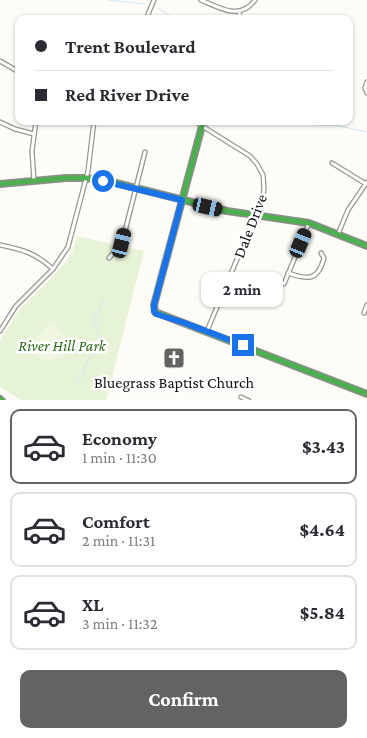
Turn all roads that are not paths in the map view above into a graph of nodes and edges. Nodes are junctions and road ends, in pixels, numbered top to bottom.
1 (154, 0) edge
2 (201, 0) edge
3 (255, 0) edge
4 (239, 12) junction
5 (148, 15) edge
6 (239, 15) edge
7 (0, 61) edge
8 (15, 70) edge
9 (367, 82) edge
10 (367, 93) edge
11 (0, 122) edge
12 (35, 125) edge
13 (93, 125) edge
14 (202, 126) joint
15 (34, 134) junction
16 (145, 152) dead end
17 (332, 163) dead end
18 (86, 178) junction
19 (34, 181) junction
20 (366, 183) edge
21 (0, 184) edge
22 (136, 188) junction
23 (182, 200) junction
24 (256, 216) junction
25 (309, 223) junction
26 (338, 234) junction
27 (0, 245) edge
28 (367, 246) edge
29 (321, 253) dead end
30 (110, 258) dead end
31 (53, 269) junction
32 (288, 273) junction
33 (284, 284) dead end
34 (367, 305) edge
35 (364, 312) dead end
36 (0, 331) edge
37 (207, 331) junction
38 (367, 394) edge
39 (241, 397) dead end
40 (249, 400) edge

1 - 5 street
2 - 4 street
3 - 4 street
4 - 6 street
7 - 8 street
9 - 10 street
11 - 15 street
12 - 15 street
13 - 18 street
14 - 23 street
14 - 24 street, Dale Drive
15 - 19 street
16 - 22 street
17 - 20 street
18 - 19 street
18 - 22 street
18 - 31 street
19 - 21 street
20 - 26 street
22 - 23 street
22 - 30 street
23 - 24 street
23 - 37 street
24 - 25 street
24 - 37 street, Dale Drive
25 - 26 street
25 - 32 street
26 - 28 street
27 - 31 street
29 - 32 street
31 - 36 street
32 - 33 street
34 - 35 street
37 - 38 street
39 - 40 street

